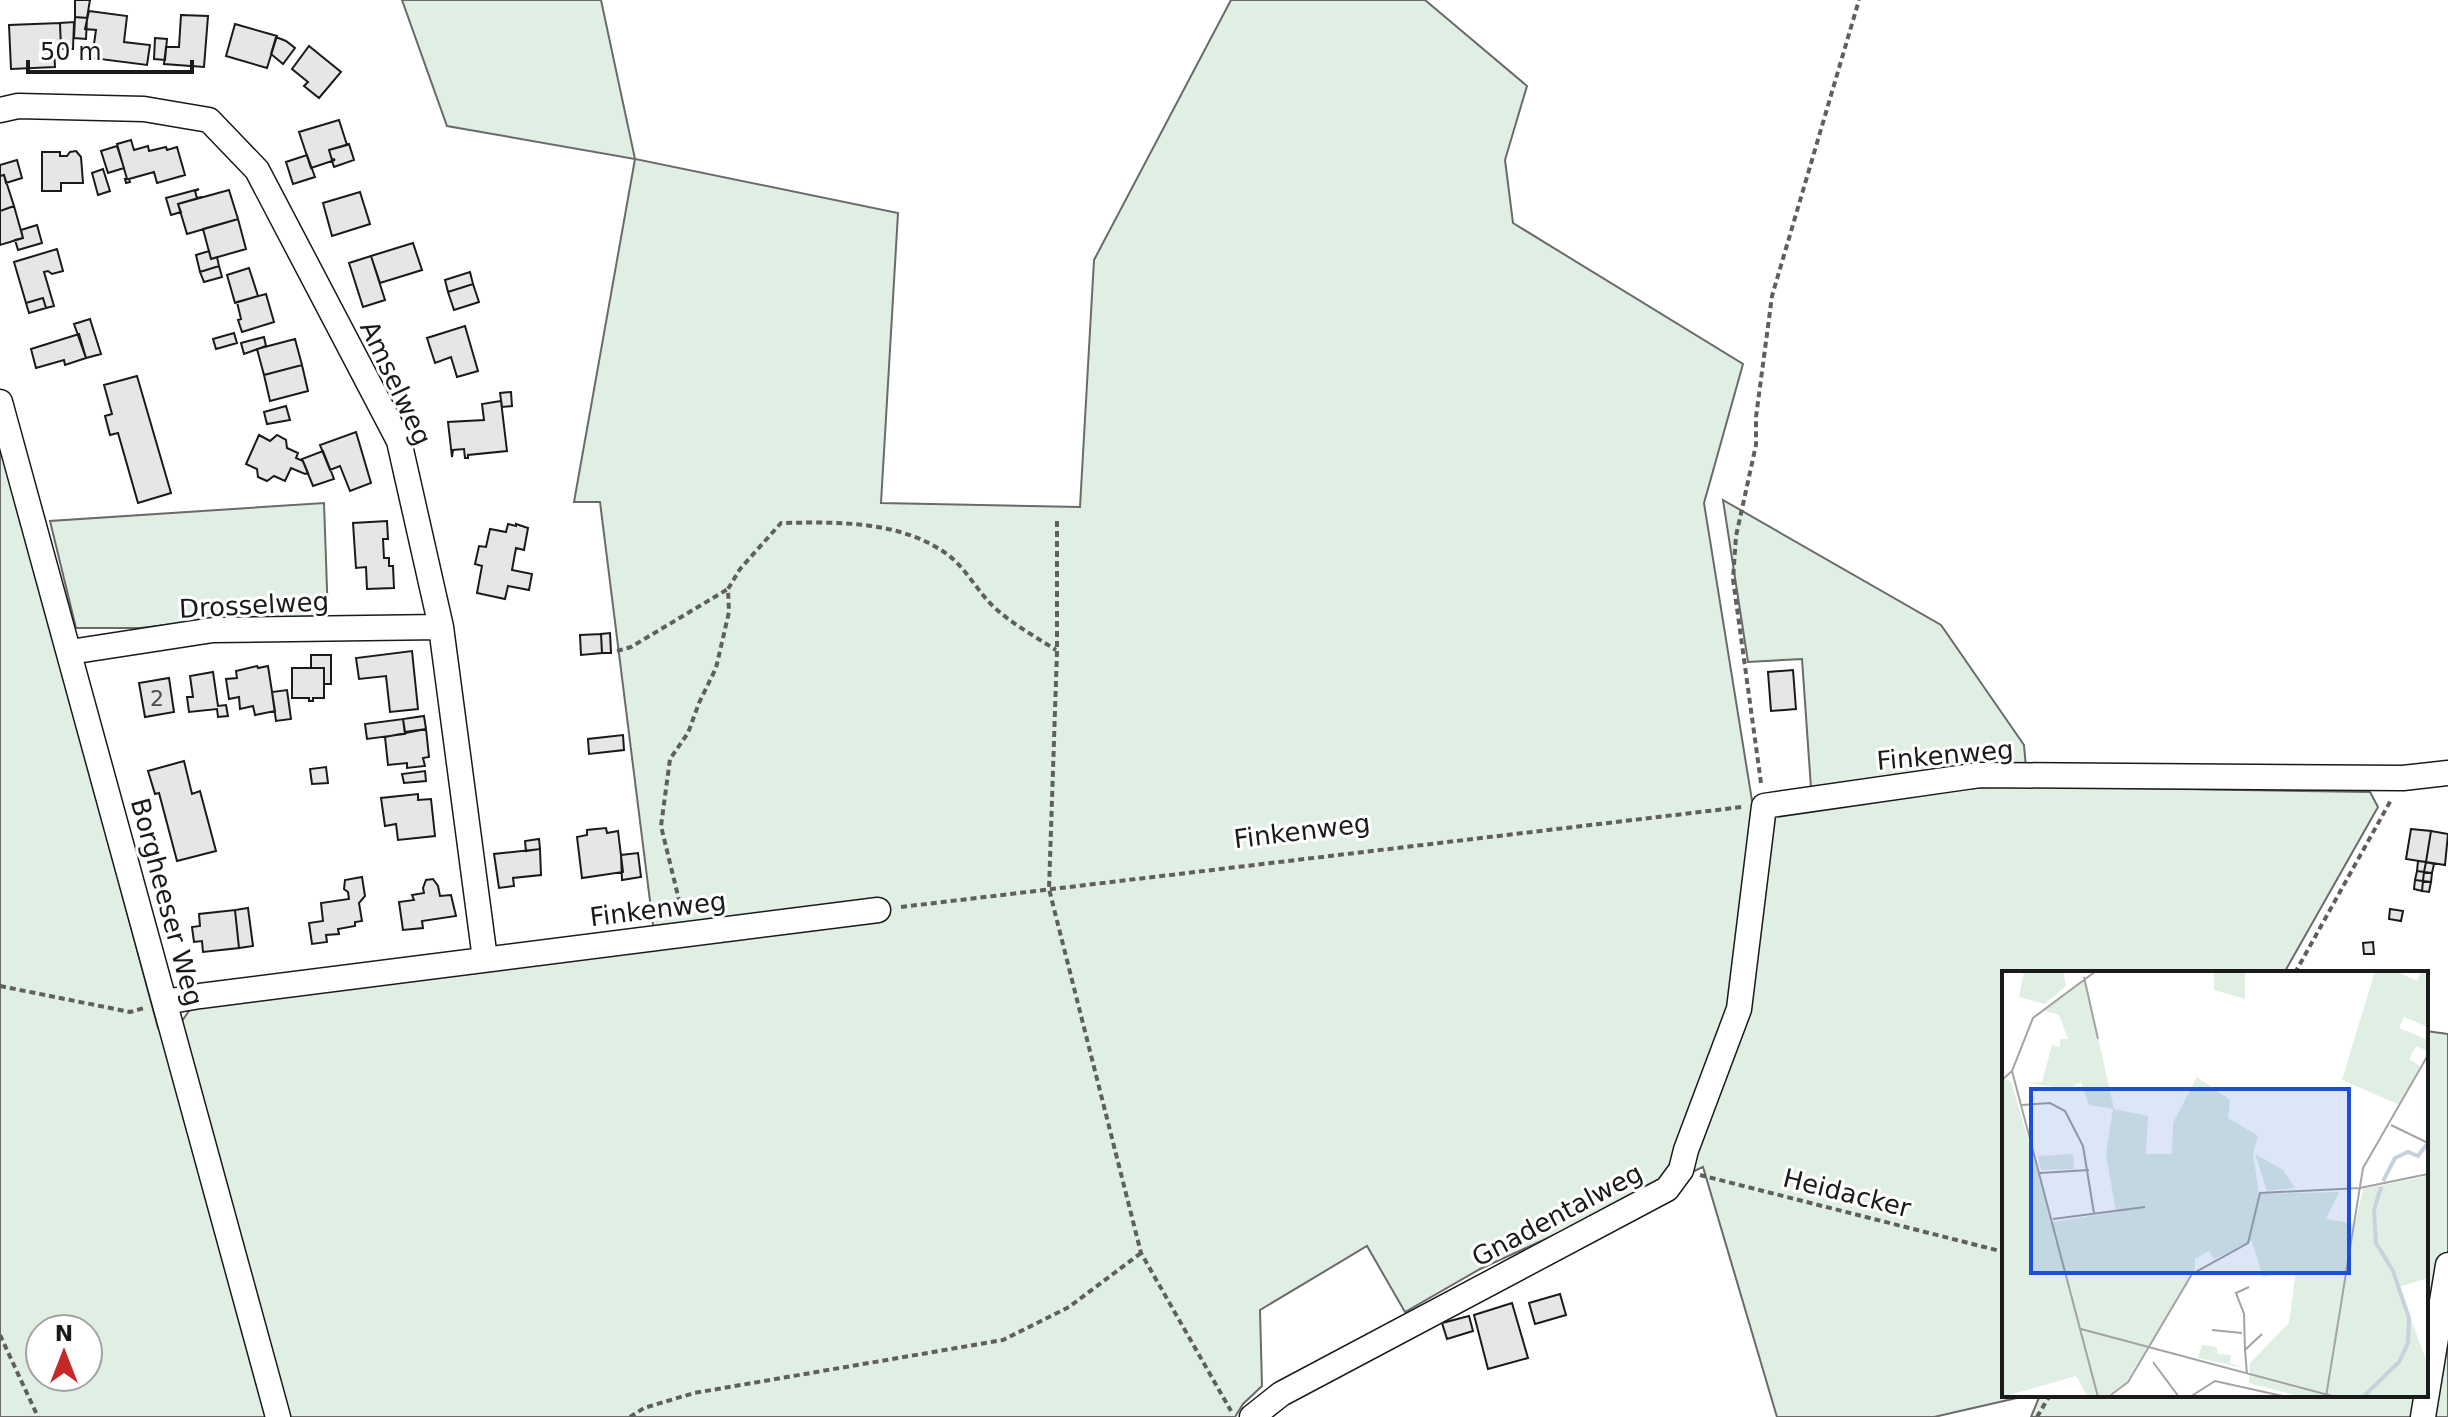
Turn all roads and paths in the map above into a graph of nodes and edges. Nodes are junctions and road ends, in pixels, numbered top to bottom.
1 (1859, 0) edge
2 (0, 110) edge
3 (0, 402) edge
4 (1057, 521) dead end
5 (728, 589) junction
6 (441, 627) junction
7 (617, 651) dead end
8 (1057, 651) junction
9 (70, 652) junction
10 (2448, 773) edge
11 (2403, 778) junction
12 (1764, 806) junction
13 (1049, 889) junction
14 (878, 910) joint
15 (676, 935) junction
16 (485, 959) junction
17 (2296, 971) edge
18 (0, 986) edge
19 (165, 1002) junction
20 (1681, 1170) junction
21 (2002, 1251) edge
22 (1141, 1253) junction
23 (2448, 1265) edge
24 (0, 1335) edge
25 (2428, 1387) edge
26 (2049, 1397) edge
27 (2426, 1397) edge
28 (38, 1417) edge
29 (278, 1417) edge
30 (630, 1417) edge
31 (1234, 1417) edge
32 (1252, 1417) edge
33 (2037, 1417) edge
34 (2423, 1417) edge

1 - 12 path
2 - 6 street, Amselweg
3 - 9 street, Borgheeser Weg
4 - 8 path
5 - 7 path
5 - 8 path
5 - 15 path
6 - 9 street, Drosselweg
6 - 16 street, Amselweg
8 - 13 path
9 - 19 street, Borgheeser Weg
10 - 11 street, Finkenweg
11 - 12 street, Finkenweg
11 - 17 path
12 - 13 path, Finkenweg
12 - 20 street, Gnadentalweg
13 - 14 path, Finkenweg
13 - 22 path
14 - 15 street, Finkenweg
15 - 16 street, Finkenweg
16 - 19 street, Finkenweg
18 - 19 path
19 - 29 street, Borgheeser Weg
20 - 21 path, Heidacker
20 - 32 street, Gnadentalweg
22 - 30 path
22 - 31 path
23 - 25 street
24 - 28 path
26 - 33 path
27 - 34 street

